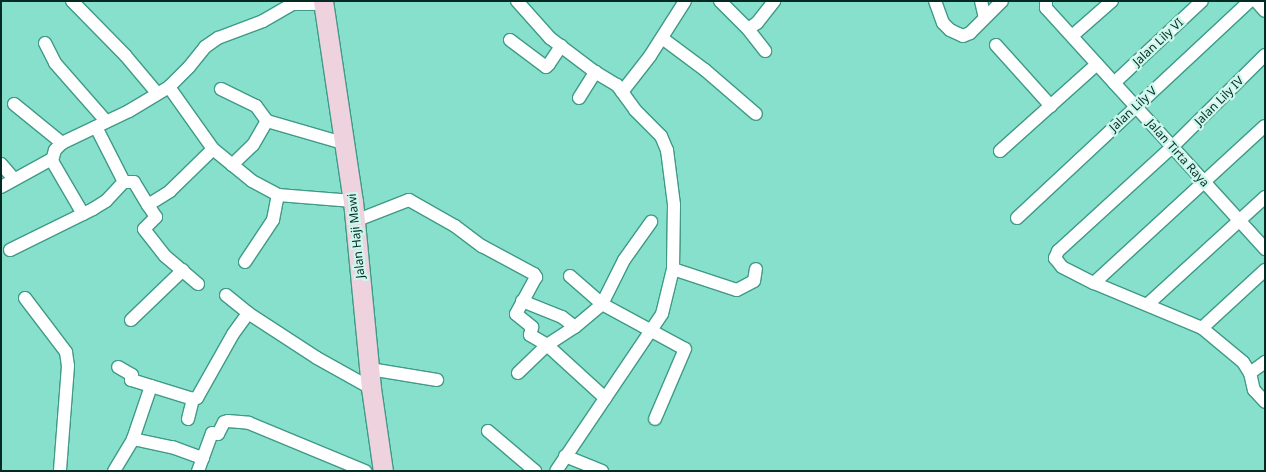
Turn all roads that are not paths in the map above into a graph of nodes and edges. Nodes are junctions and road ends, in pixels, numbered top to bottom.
1 (72, 1) edge
2 (517, 1) edge
3 (685, 1) edge
4 (720, 1) edge
5 (774, 1) edge
6 (935, 1) edge
7 (981, 1) edge
8 (1002, 1) edge
9 (1046, 1) edge
10 (1112, 1) edge
11 (1202, 1) edge
12 (1250, 1) edge
13 (1256, 1) edge
14 (324, 2) edge
15 (1265, 10) edge
16 (985, 18) junction
17 (748, 29) junction
18 (1072, 36) junction
19 (662, 38) junction
20 (510, 40) dead end
21 (45, 42) dead end
22 (996, 45) dead end
23 (561, 46) junction
24 (765, 51) dead end
25 (1265, 55) edge
26 (1097, 64) junction
27 (595, 72) junction
28 (1114, 83) junction
29 (169, 87) junction
30 (222, 90) dead end
31 (622, 92) junction
32 (156, 93) junction
33 (579, 98) dead end
34 (14, 104) dead end
35 (1050, 106) junction
36 (1135, 106) junction
37 (756, 114) dead end
38 (268, 121) junction
39 (101, 124) junction
40 (1265, 126) edge
41 (343, 143) junction
42 (62, 144) junction
43 (1172, 147) junction
44 (213, 148) junction
45 (1000, 151) dead end
46 (52, 159) junction
47 (1, 164) edge
48 (232, 165) junction
49 (14, 179) junction
50 (124, 182) junction
51 (1204, 183) junction
52 (1, 187) edge
53 (278, 195) junction
54 (1265, 198) edge
55 (353, 201) junction
56 (148, 205) junction
57 (83, 214) junction
58 (1016, 218) dead end
59 (1239, 220) junction
60 (355, 221) junction
61 (651, 222) dead end
62 (1265, 249) edge
63 (10, 250) dead end
64 (245, 262) dead end
65 (673, 269) junction
66 (756, 269) dead end
67 (182, 270) junction
68 (1265, 270) edge
69 (570, 276) dead end
70 (1094, 283) junction
71 (198, 284) dead end
72 (226, 295) dead end
73 (25, 298) dead end
74 (522, 301) junction
75 (602, 304) junction
76 (1148, 304) junction
77 (248, 313) junction
78 (131, 320) dead end
79 (574, 327) junction
80 (1202, 328) junction
81 (652, 332) junction
82 (548, 344) junction
83 (1265, 362) edge
84 (118, 367) dead end
85 (1250, 373) junction
86 (518, 374) dead end
87 (370, 379) junction
88 (437, 380) dead end
89 (151, 386) junction
90 (605, 398) junction
91 (193, 399) junction
92 (1265, 402) edge
93 (188, 419) dead end
94 (655, 420) dead end
95 (488, 431) dead end
96 (133, 439) junction
97 (564, 456) junction
98 (203, 458) junction
99 (60, 471) edge
100 (114, 471) edge
101 (198, 471) edge
102 (365, 471) edge
103 (383, 471) edge
104 (535, 471) edge
105 (556, 471) edge
106 (602, 471) edge

1 - 32 street
2 - 23 street
3 - 19 street
4 - 17 street
5 - 17 street
6 - 16 street
7 - 16 street
8 - 16 street
9 - 18 street, Jalan Tirta Raya
10 - 18 street
11 - 28 street, Jalan Lily VI
12 - 36 street, Jalan Lily V
13 - 15 street
14 - 29 street
14 - 41 street, Jalan Haji Mawi
17 - 24 street
18 - 26 street, Jalan Tirta Raya
19 - 31 street
19 - 37 street
20 - 23 street
21 - 39 street
22 - 35 street
23 - 27 street
25 - 43 street, Jalan Lily IV
26 - 28 street, Jalan Tirta Raya
26 - 35 street
27 - 31 street
27 - 33 street
28 - 36 street, Jalan Tirta Raya
29 - 32 street
29 - 44 street
30 - 38 street
31 - 65 street
32 - 39 street
34 - 42 street
35 - 45 street
36 - 43 street, Jalan Tirta Raya
36 - 58 street, Jalan Lily V
38 - 41 street
38 - 48 street
39 - 42 street
39 - 50 street
40 - 51 street
41 - 55 street, Jalan Haji Mawi
42 - 46 street
43 - 51 street, Jalan Tirta Raya
43 - 70 street, Jalan Lily IV
44 - 48 street
44 - 56 street
46 - 49 street
46 - 57 street
47 - 49 street
48 - 53 street
49 - 52 street
50 - 56 street
50 - 57 street
51 - 59 street, Jalan Tirta Raya
51 - 70 street
53 - 55 street
53 - 64 street
54 - 59 street
55 - 60 street, Jalan Haji Mawi
56 - 67 street
57 - 63 street
59 - 62 street, Jalan Tirta Raya
59 - 76 street
60 - 74 street
60 - 87 street, Jalan Haji Mawi
61 - 75 street
65 - 66 street
65 - 81 street
67 - 71 street
67 - 78 street
68 - 80 street
69 - 75 street
70 - 76 street
72 - 77 street
73 - 99 street
74 - 79 street
74 - 82 street
75 - 79 street
75 - 81 street
76 - 80 street
77 - 87 street
77 - 91 street
79 - 82 street
80 - 85 street
81 - 90 street
81 - 94 street
82 - 86 street
82 - 90 street
83 - 85 street
84 - 89 street
85 - 92 street
87 - 88 street
87 - 103 street, Jalan Haji Mawi
89 - 91 street
89 - 96 street
90 - 97 street
91 - 93 street
95 - 104 street
96 - 98 street
96 - 100 street
97 - 105 street
97 - 106 street
98 - 101 street
98 - 102 street

